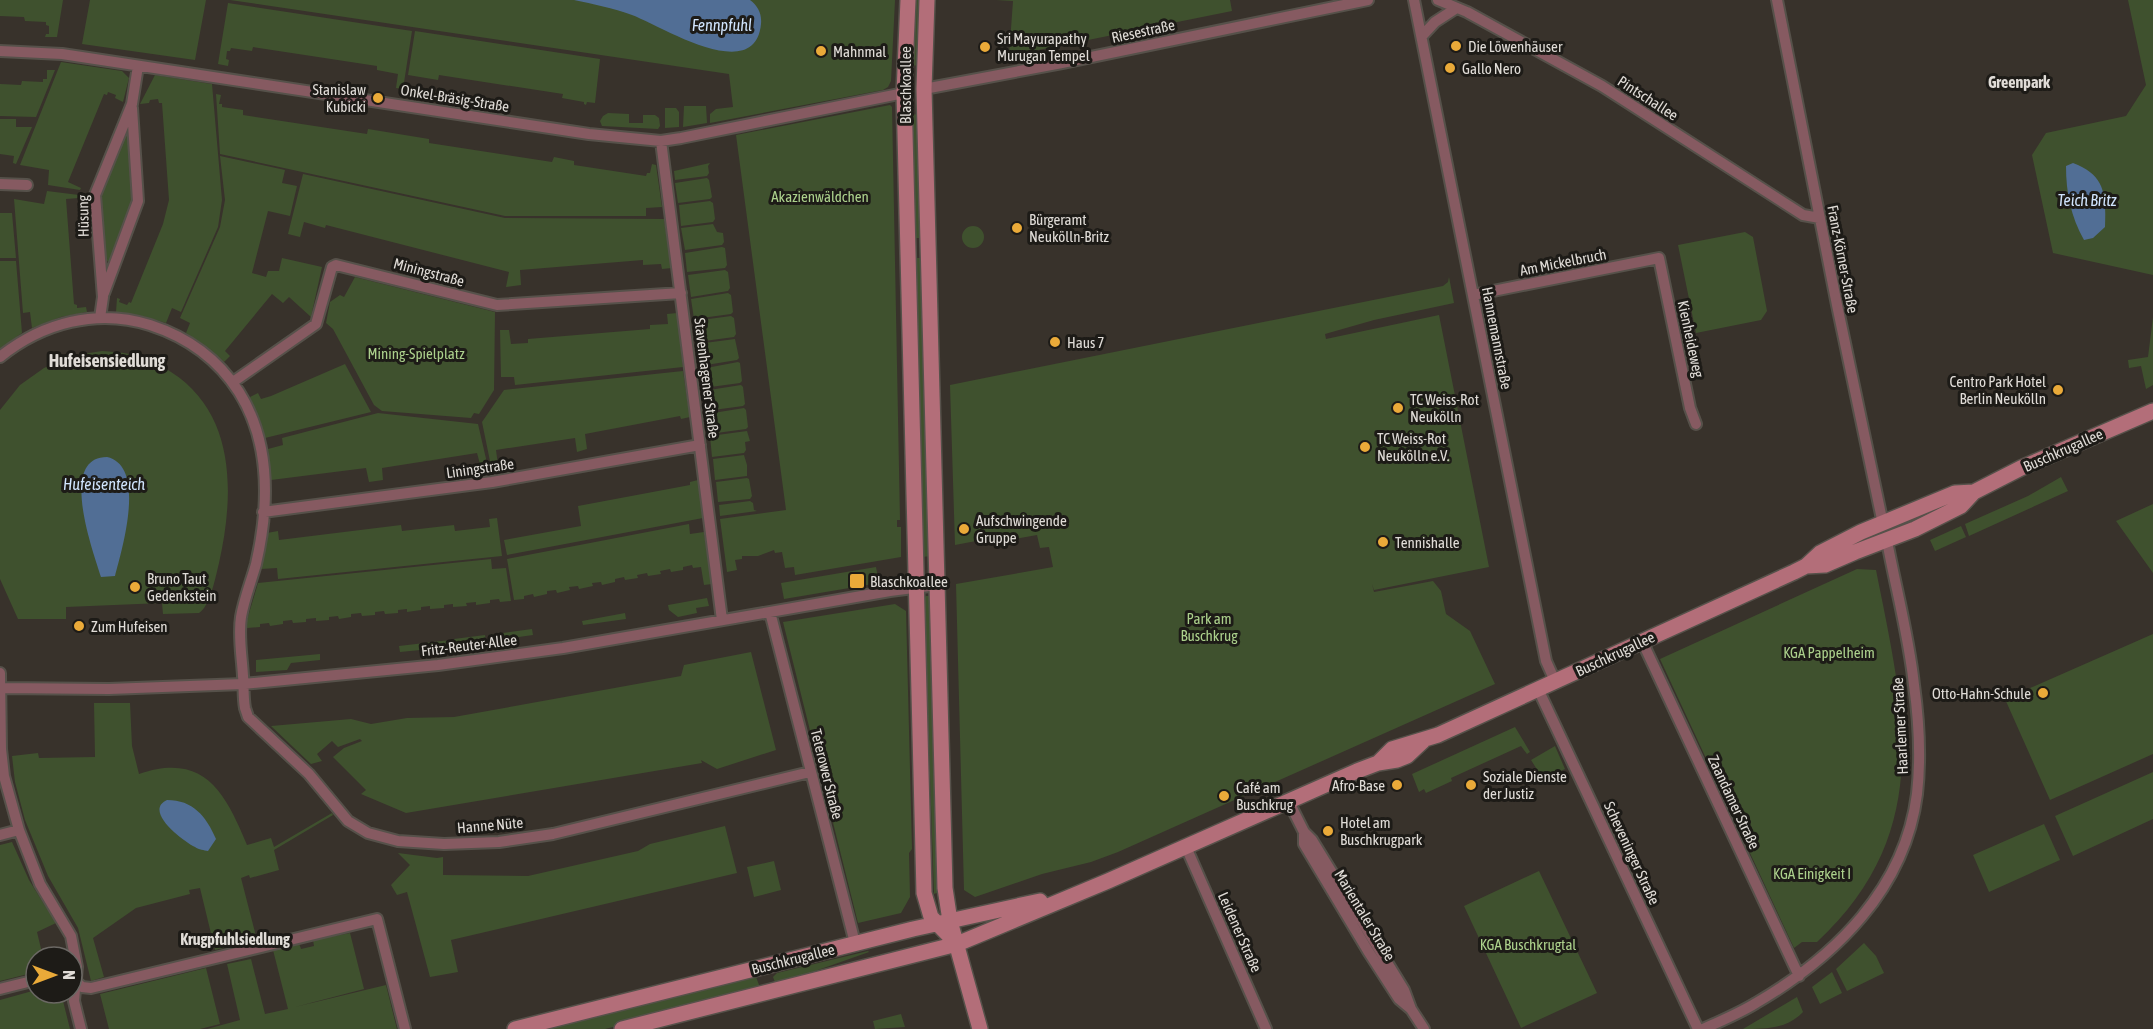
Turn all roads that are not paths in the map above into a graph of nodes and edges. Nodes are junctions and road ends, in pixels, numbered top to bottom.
1 (908, 0) edge
2 (927, 0) edge
3 (1368, 0) edge
4 (1414, 0) edge
5 (1438, 0) edge
6 (1777, 0) edge
7 (1455, 9) junction
8 (1422, 36) junction
9 (0, 51) edge
10 (138, 66) junction
11 (924, 89) junction
12 (904, 93) junction
13 (132, 104) junction
14 (661, 141) junction
15 (0, 184) edge
16 (27, 185) dead end
17 (1820, 218) junction
18 (1659, 258) joint
19 (681, 293) junction
20 (1473, 295) junction
21 (103, 297) junction
22 (100, 318) junction
23 (0, 357) edge
24 (233, 382) junction
25 (2153, 411) edge
26 (1696, 424) dead end
27 (700, 445) junction
28 (1974, 492) junction
29 (263, 512) junction
30 (1883, 524) junction
31 (1887, 541) junction
32 (1806, 566) junction
33 (937, 585) junction
34 (917, 588) junction
35 (770, 612) junction
36 (722, 620) junction
37 (1642, 641) junction
38 (0, 672) edge
39 (1555, 681) junction
40 (243, 684) junction
41 (0, 688) edge
42 (1538, 690) junction
43 (810, 772) junction
44 (1289, 802) junction
45 (19, 830) junction
46 (0, 835) edge
47 (1186, 847) junction
48 (1073, 894) junction
49 (943, 922) junction
50 (855, 943) junction
51 (957, 944) junction
52 (73, 945) edge
53 (764, 966) junction
54 (1799, 976) junction
55 (24, 983) edge
56 (84, 987) edge
57 (0, 988) edge
58 (770, 992) junction
59 (75, 1005) edge
60 (81, 1029) edge
61 (405, 1029) edge
62 (515, 1029) edge
63 (622, 1029) edge
64 (980, 1029) edge
65 (1266, 1029) edge
66 (1424, 1029) edge
67 (1698, 1029) edge
68 (1703, 1029) edge

1 - 12 main road, Blaschkoallee
2 - 11 main road, Blaschkoallee
3 - 11 street, Riesestraße
4 - 8 street, Hannemannstraße
5 - 7 street, Pintschallee
6 - 17 street, Franz-Körner-Straße
7 - 8 street
7 - 17 street, Pintschallee
8 - 20 street, Hannemannstraße
9 - 10 street, Onkel-Bräsig-Straße
10 - 13 street, Hüsung
10 - 14 street, Onkel-Bräsig-Straße
11 - 33 main road, Blaschkoallee
12 - 14 street, Onkel-Bräsig-Straße
12 - 34 main road, Blaschkoallee
13 - 21 street, Hüsung
13 - 21 street, Hüsung
14 - 19 street, Stavenhagener Straße
15 - 16 street
17 - 30 street, Franz-Körner-Straße
18 - 20 street, Am Mickelbruch
18 - 26 street, Kienheideweg
19 - 24 street, Miningstraße
19 - 27 street, Stavenhagener Straße
20 - 39 street, Hannemannstraße
21 - 22 street, Hüsung
22 - 23 street, Hanne Nüte
22 - 24 street, Hanne Nüte
24 - 29 street, Hanne Nüte
25 - 28 main road, Buschkrugallee
27 - 29 street, Liningstraße
27 - 36 street, Stavenhagener Straße
28 - 30 main road, Buschkrugallee
28 - 31 main road, Buschkrugallee
29 - 40 street, Hanne Nüte
30 - 31 main road
30 - 32 main road, Buschkrugallee
31 - 32 main road, Buschkrugallee
31 - 54 street, Haarlemer Straße
32 - 37 main road, Buschkrugallee
33 - 34 street, Fritz-Reuter-Allee
33 - 49 main road, Blaschkoallee
34 - 35 street, Fritz-Reuter-Allee
34 - 49 main road, Blaschkoallee
35 - 36 street, Fritz-Reuter-Allee
35 - 43 street, Teterower Straße
36 - 40 street, Fritz-Reuter-Allee
37 - 39 main road, Buschkrugallee
37 - 54 street, Zaandamer Straße
38 - 41 street
39 - 42 main road, Buschkrugallee
40 - 41 street, Fritz-Reuter-Allee
40 - 43 street, Hanne Nüte
41 - 45 street
42 - 44 main road, Buschkrugallee
42 - 67 street, Scheveninger Straße
43 - 50 street, Teterower Straße
44 - 47 main road, Buschkrugallee
44 - 66 street, Marientaler Straße
45 - 46 street
45 - 52 street
47 - 48 main road, Buschkrugallee
47 - 65 street, Leidener Straße
48 - 49 main road, Buschkrugallee
48 - 51 main road, Buschkrugallee
49 - 50 main road, Buschkrugallee
49 - 51 main road
50 - 53 main road, Buschkrugallee
51 - 58 main road, Buschkrugallee
51 - 64 main road
53 - 58 main road
53 - 62 main road, Buschkrugallee
54 - 68 street, Haarlemer Straße
55 - 57 street
56 - 61 street
58 - 63 main road, Buschkrugallee
59 - 60 street

